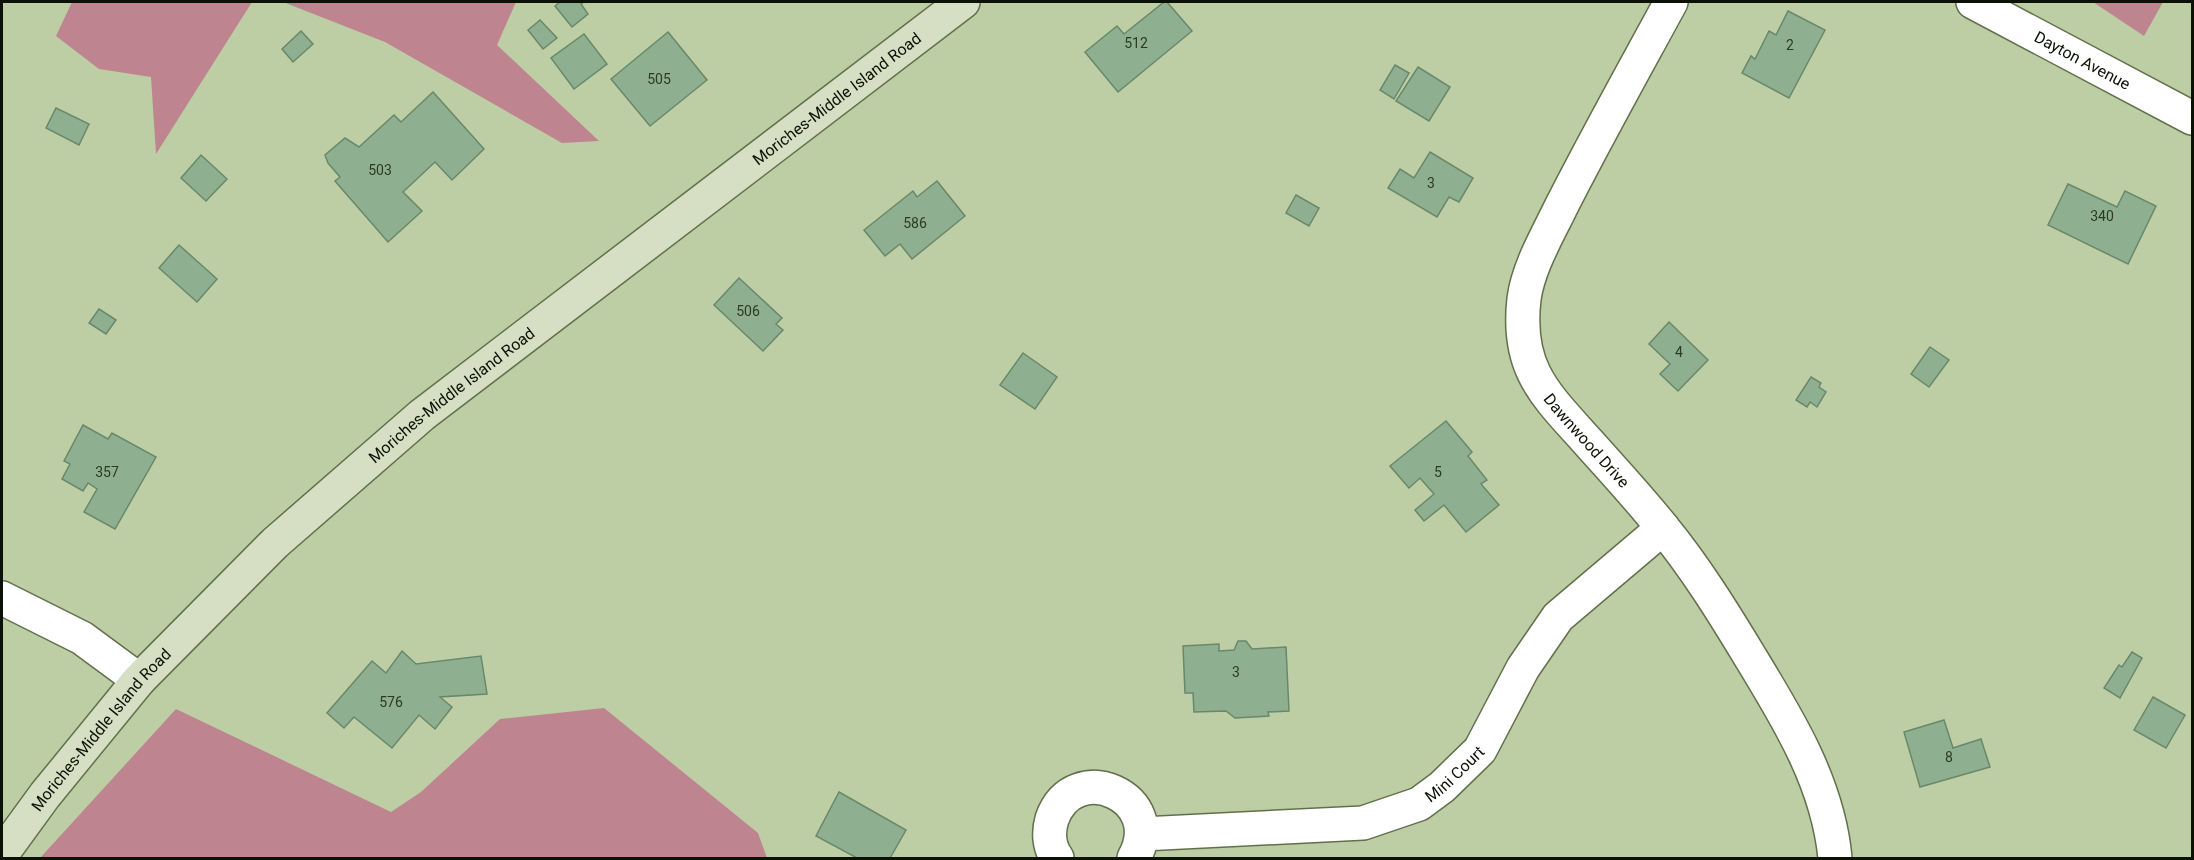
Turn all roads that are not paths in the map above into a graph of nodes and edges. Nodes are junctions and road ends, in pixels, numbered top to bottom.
1 (963, 2) edge
2 (1671, 2) edge
3 (1973, 2) edge
4 (2193, 118) edge
5 (1663, 528) junction
6 (2, 598) edge
7 (139, 680) junction
8 (1138, 846) edge
9 (2, 854) edge
10 (1057, 858) edge
11 (1835, 858) edge

1 - 7 main road, Moriches-Middle Island Road
2 - 5 street, Dawnwood Drive
3 - 4 street, Dayton Avenue
5 - 8 street, Mini Court
5 - 11 street, Dawnwood Drive
6 - 7 street
7 - 9 main road, Moriches-Middle Island Road
8 - 10 street, Mini Court

